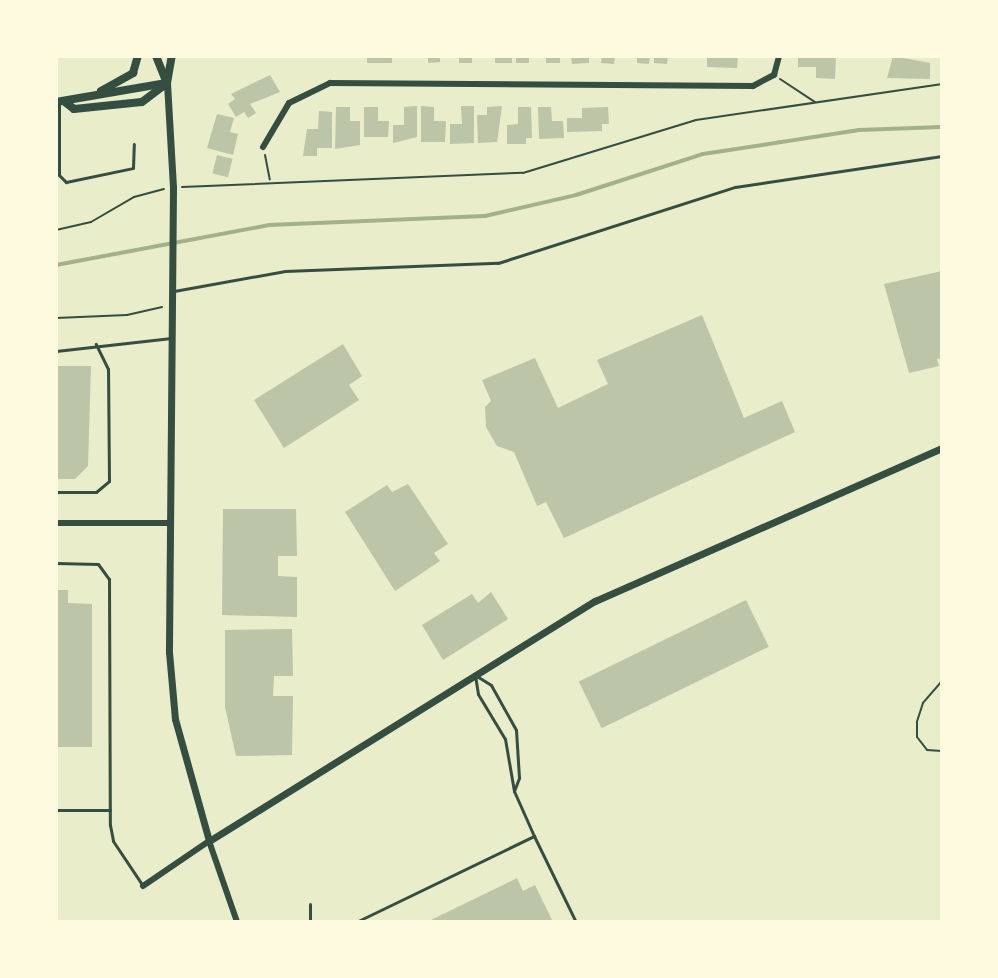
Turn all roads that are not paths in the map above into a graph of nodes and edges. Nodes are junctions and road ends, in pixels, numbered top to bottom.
1 (138, 56) edge
2 (156, 56) edge
3 (172, 56) edge
4 (779, 56) edge
5 (167, 83) junction
6 (90, 96) junction
7 (60, 102) edge
8 (134, 144) dead end
9 (263, 147) road end
10 (942, 156) edge
11 (173, 291) junction
12 (173, 338) junction
13 (96, 344) junction
14 (56, 351) edge
15 (942, 448) edge
16 (56, 492) edge
17 (56, 523) edge
18 (170, 523) junction
19 (56, 563) edge
20 (475, 675) junction
21 (514, 791) junction
22 (56, 810) edge
23 (110, 810) junction
24 (534, 836) junction
25 (209, 841) junction
26 (143, 886) joint
27 (310, 904) dead end
28 (237, 922) edge
29 (310, 922) edge
30 (356, 922) edge
31 (576, 922) edge

1 - 6 main road
2 - 5 main road
3 - 5 main road
4 - 9 street
5 - 6 main road
5 - 7 main road
5 - 11 street
6 - 7 main road
7 - 8 lane
10 - 11 lane
11 - 12 street
12 - 13 lane
12 - 18 street
13 - 14 lane
13 - 16 lane
15 - 20 street
17 - 18 street
18 - 25 street
19 - 23 lane
20 - 21 lane
20 - 21 lane
20 - 25 street
21 - 24 lane
22 - 23 lane
23 - 26 lane
24 - 30 lane
24 - 31 lane
25 - 26 street
25 - 28 street
27 - 29 lane

